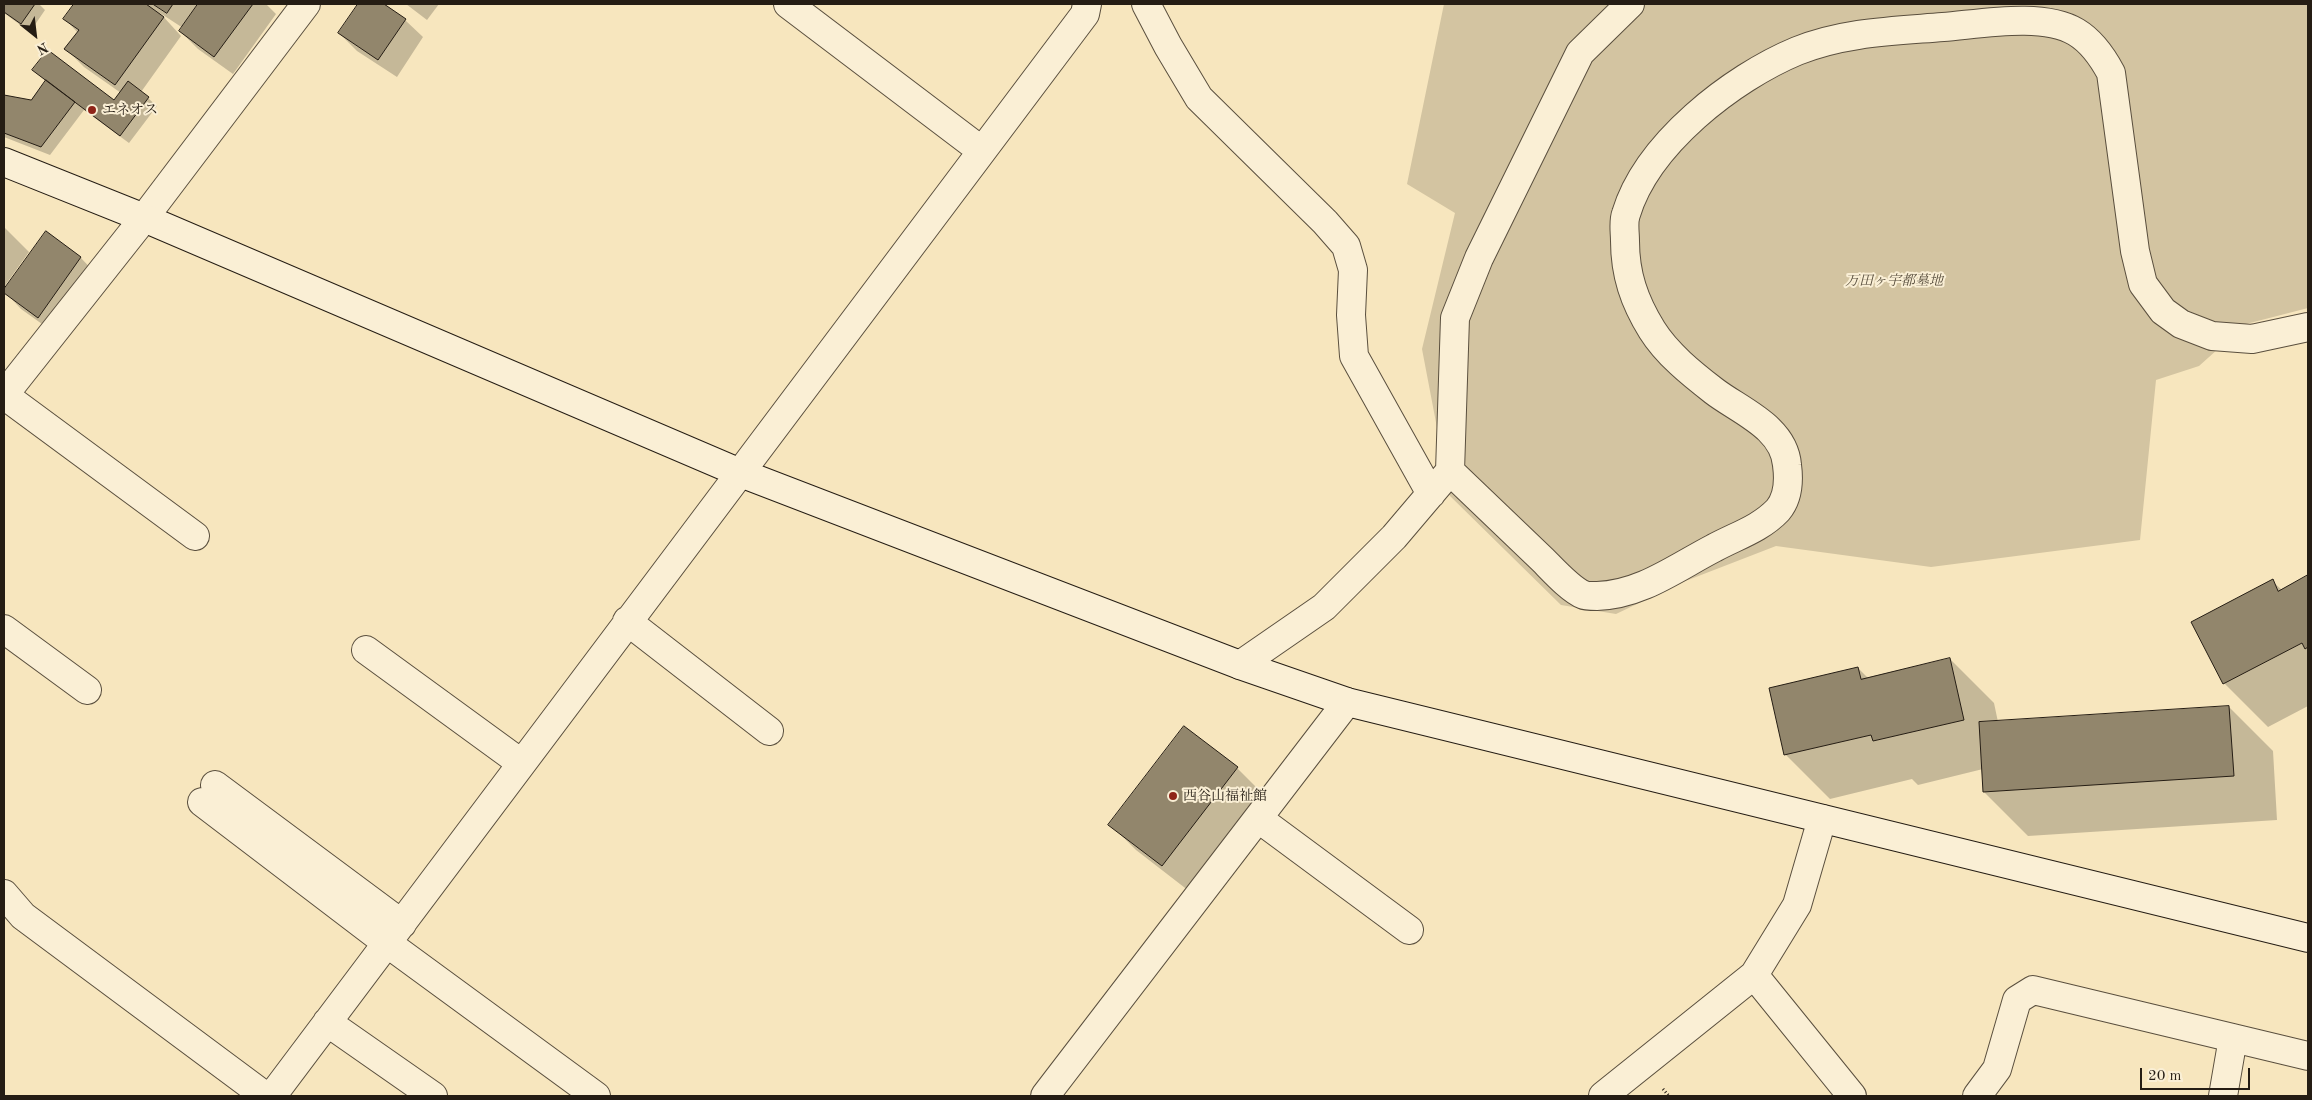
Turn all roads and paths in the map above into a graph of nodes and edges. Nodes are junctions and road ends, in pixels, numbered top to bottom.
1 (306, 4) edge
2 (788, 4) edge
3 (1087, 4) edge
4 (1146, 4) edge
5 (1630, 4) edge
6 (982, 151) junction
7 (4, 162) edge
8 (144, 218) junction
9 (2308, 327) edge
10 (4, 395) edge
11 (1450, 471) junction
12 (738, 472) junction
13 (1431, 494) junction
14 (195, 536) dead end
15 (627, 621) junction
16 (4, 629) edge
17 (366, 650) dead end
18 (1240, 665) junction
19 (87, 690) dead end
20 (1347, 702) junction
21 (769, 731) dead end
22 (522, 763) junction
23 (208, 793) dead end
24 (1259, 819) junction
25 (1822, 819) junction
26 (4, 894) edge
27 (1409, 930) dead end
28 (395, 933) junction
29 (2308, 938) edge
30 (1754, 976) junction
31 (327, 1022) junction
32 (2233, 1038) junction
33 (2308, 1056) edge
34 (279, 1093) edge
35 (433, 1096) edge
36 (596, 1096) edge
37 (1045, 1096) edge
38 (1603, 1096) edge
39 (1852, 1096) edge
40 (1977, 1096) edge
41 (2223, 1096) edge

1 - 8 street
2 - 6 street
3 - 6 street
4 - 13 street
5 - 11 street
6 - 12 street
7 - 8 street
8 - 10 street
8 - 12 street
9 - 11 street
10 - 14 street
11 - 13 street
12 - 15 street
12 - 18 street
13 - 18 street
15 - 21 street
15 - 22 street
16 - 19 street
17 - 22 street
18 - 20 street
20 - 24 street
20 - 25 street
22 - 28 street
23 - 28 street
24 - 27 street
24 - 37 street
25 - 29 street
25 - 30 street
26 - 34 street
28 - 31 street
28 - 36 street
30 - 38 street
30 - 39 street
31 - 34 street
31 - 35 street
32 - 33 street
32 - 40 street
32 - 41 street

